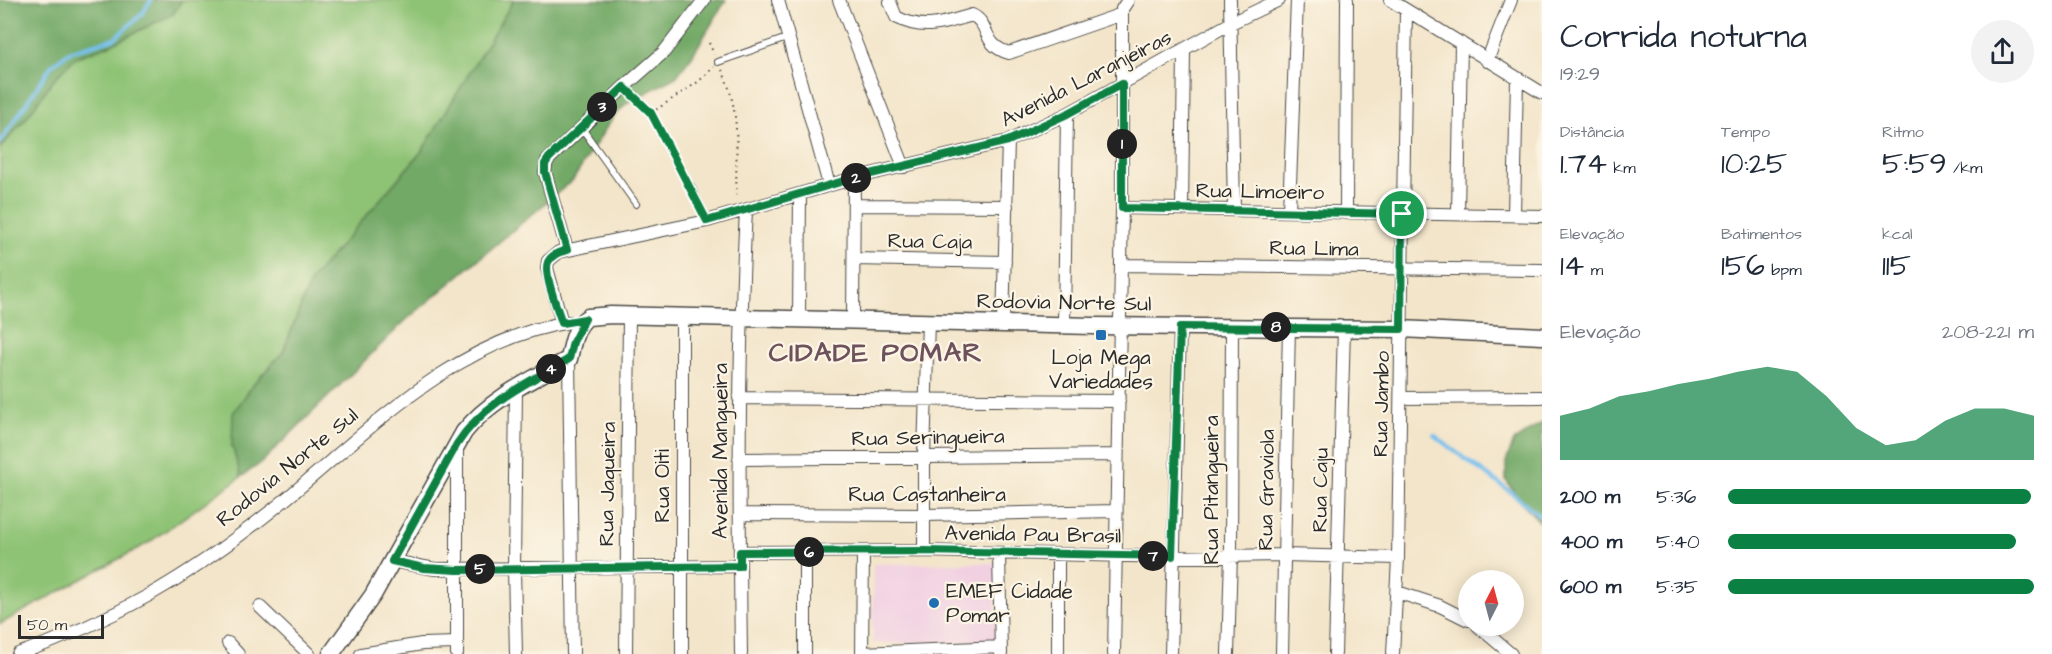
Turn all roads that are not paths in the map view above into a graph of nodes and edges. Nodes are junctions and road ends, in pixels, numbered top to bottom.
1 (704, 0) edge
2 (778, 0) edge
3 (839, 0) edge
4 (1230, 0) edge
5 (1279, 0) edge
6 (1297, 0) edge
7 (1347, 0) edge
8 (1390, 0) edge
9 (1511, 0) edge
10 (890, 2) dead end
11 (1124, 8) edge
12 (1406, 10) junction
13 (1231, 23) junction
14 (787, 38) junction
15 (1461, 43) junction
16 (1184, 50) junction
17 (1487, 61) junction
18 (718, 62) road end
19 (1517, 79) junction
20 (1122, 84) junction
21 (1542, 91) edge
22 (1067, 114) junction
23 (581, 127) junction
24 (1008, 141) junction
25 (904, 167) junction
26 (854, 178) junction
27 (829, 185) junction
28 (691, 186) road end
29 (800, 194) junction
30 (636, 204) dead end
31 (855, 206) junction
32 (1007, 207) junction
33 (1122, 208) junction
34 (1182, 209) junction
35 (1234, 210) junction
36 (747, 211) junction
37 (1289, 211) junction
38 (1346, 213) junction
39 (1402, 214) junction
40 (1458, 214) junction
41 (1514, 215) junction
42 (1542, 216) edge
43 (707, 221) junction
44 (567, 250) junction
45 (854, 259) junction
46 (1005, 262) junction
47 (1121, 265) junction
48 (1402, 268) junction
49 (1542, 270) edge
50 (628, 315) junction
51 (682, 317) junction
52 (799, 318) junction
53 (585, 319) junction
54 (741, 319) junction
55 (853, 320) junction
56 (928, 321) junction
57 (562, 323) junction
58 (1003, 323) junction
59 (1064, 326) junction
60 (1120, 327) junction
61 (1180, 327) junction
62 (1232, 327) junction
63 (1289, 327) junction
64 (1344, 328) junction
65 (1401, 329) junction
66 (1542, 336) edge
67 (569, 359) junction
68 (516, 389) junction
69 (1542, 397) edge
70 (739, 398) junction
71 (1401, 398) junction
72 (925, 400) junction
73 (1119, 401) junction
74 (457, 444) junction
75 (1117, 455) junction
76 (924, 456) junction
77 (739, 459) junction
78 (1115, 511) junction
79 (740, 514) junction
80 (924, 515) junction
81 (924, 551) junction
82 (740, 552) junction
83 (805, 552) junction
84 (863, 552) junction
85 (999, 553) junction
86 (1058, 555) junction
87 (1115, 555) junction
88 (1231, 555) junction
89 (1284, 555) junction
90 (1172, 556) junction
91 (1338, 557) junction
92 (1398, 558) junction
93 (392, 561) junction
94 (626, 566) junction
95 (681, 566) junction
96 (740, 566) junction
97 (571, 568) junction
98 (514, 569) junction
99 (457, 570) junction
100 (1397, 592) junction
101 (260, 608) dead end
102 (1458, 615) edge
103 (1490, 636) edge
104 (228, 643) dead end
105 (457, 649) edge
106 (1001, 651) edge
107 (862, 653) edge
108 (18, 654) edge
109 (238, 654) edge
110 (309, 654) edge
111 (331, 654) edge
112 (361, 654) edge
113 (516, 654) edge
114 (573, 654) edge
115 (626, 654) edge
116 (682, 654) edge
117 (741, 654) edge
118 (805, 654) edge
119 (1058, 654) edge
120 (1114, 654) edge
121 (1171, 654) edge
122 (1228, 654) edge
123 (1282, 654) edge
124 (1335, 654) edge
125 (1393, 654) edge
126 (1511, 654) edge

1 - 23 street
2 - 14 street
3 - 25 street
4 - 13 street
5 - 13 street, Avenida Laranjeiras
6 - 37 street
7 - 38 street
8 - 12 street
9 - 17 street
10 - 11 street
11 - 20 street
12 - 15 street
12 - 39 street, Rua Jambo
13 - 16 street, Avenida Laranjeiras
13 - 35 street
14 - 18 lane
14 - 27 street
15 - 17 street
15 - 40 street
16 - 20 street, Avenida Laranjeiras
16 - 34 street
17 - 19 street
19 - 21 street
19 - 41 street
20 - 22 street, Avenida Laranjeiras
20 - 33 street
22 - 24 street, Avenida Laranjeiras
22 - 59 street
23 - 30 lane
23 - 44 street
24 - 25 street, Avenida Laranjeiras
24 - 32 street
25 - 26 street, Avenida Laranjeiras
26 - 27 street, Avenida Laranjeiras
26 - 31 street
27 - 29 street, Avenida Laranjeiras
28 - 43 lane
29 - 36 street, Avenida Laranjeiras
29 - 52 street
31 - 32 street
31 - 45 street
32 - 46 street
33 - 34 street, Rua Limoeiro
33 - 47 street
34 - 35 street, Rua Limoeiro
35 - 37 street, Rua Limoeiro
36 - 43 street, Avenida Laranjeiras
36 - 54 street, Avenida Mangueira
37 - 38 street, Rua Limoeiro
38 - 39 street, Rua Limoeiro
39 - 40 street, Rua Limoeiro
39 - 48 street, Rua Jambo
40 - 41 street, Rua Limoeiro
41 - 42 street, Rua Limoeiro
43 - 44 street, Avenida Laranjeiras
44 - 57 street
45 - 46 street, Rua Caja
45 - 55 street
46 - 58 street
47 - 48 street, Rua Lima
47 - 60 street
48 - 49 street, Rua Lima
48 - 65 street, Rua Jambo
50 - 51 street, Rodovia Norte Sul
50 - 53 street, Rodovia Norte Sul
50 - 94 street, Rua Jaqueira
51 - 54 street, Rodovia Norte Sul
51 - 95 street, Rua Oiti
52 - 54 street, Rodovia Norte Sul
52 - 55 street, Rodovia Norte Sul
53 - 57 street, Rodovia Norte Sul
53 - 67 street
54 - 70 street, Avenida Mangueira
55 - 56 street, Rodovia Norte Sul
56 - 58 street, Rodovia Norte Sul
56 - 72 street
57 - 108 street, Rodovia Norte Sul
58 - 59 street, Rodovia Norte Sul
59 - 60 street, Rodovia Norte Sul
60 - 61 street, Rodovia Norte Sul
60 - 73 street
61 - 62 street, Rodovia Norte Sul
61 - 90 street
62 - 63 street, Rodovia Norte Sul
62 - 88 street, Rua Pitangueira
63 - 64 street, Rodovia Norte Sul
63 - 89 street, Rua Graviola
64 - 65 street, Rodovia Norte Sul
64 - 91 street, Rua Caju
65 - 66 street, Rodovia Norte Sul
65 - 71 street, Rua Jambo
67 - 68 street
67 - 97 street
68 - 74 street
68 - 98 street
69 - 71 street
70 - 72 street
70 - 77 street, Avenida Mangueira
71 - 92 street, Rua Jambo
72 - 73 street
72 - 76 street
73 - 75 street
74 - 93 street
74 - 99 street
75 - 76 street, Rua Seringueira
75 - 78 street
76 - 77 street, Rua Seringueira
76 - 80 street
77 - 79 street, Avenida Mangueira
78 - 80 street, Rua Castanheira
78 - 87 street
79 - 80 street, Rua Castanheira
79 - 82 street, Avenida Mangueira
80 - 81 street
81 - 84 street, Avenida Pau Brasil
81 - 85 street, Avenida Pau Brasil
82 - 83 street, Avenida Pau Brasil
82 - 96 street, Avenida Mangueira
83 - 84 street, Avenida Pau Brasil
83 - 118 street
84 - 107 street
85 - 86 street, Avenida Pau Brasil
85 - 106 street
86 - 87 street, Avenida Pau Brasil
86 - 119 street
87 - 90 street, Avenida Pau Brasil
87 - 120 street
88 - 89 street, Avenida Pau Brasil
88 - 90 street, Avenida Pau Brasil
88 - 122 street, Rua Pitangueira
89 - 91 street, Avenida Pau Brasil
89 - 123 street, Rua Graviola
90 - 121 street
91 - 92 street, Avenida Pau Brasil
91 - 124 street, Rua Caju
92 - 100 street, Rua Jambo
93 - 99 street
93 - 111 street
94 - 95 street
94 - 97 street
94 - 115 street, Rua Jaqueira
95 - 96 street
95 - 116 street, Rua Oiti
96 - 117 street, Avenida Mangueira
97 - 98 street
97 - 114 street
98 - 99 street
98 - 113 street
99 - 105 street
100 - 102 street
100 - 125 street, Rua Jambo
101 - 110 street
103 - 126 street
104 - 109 street
105 - 112 street
106 - 107 street

